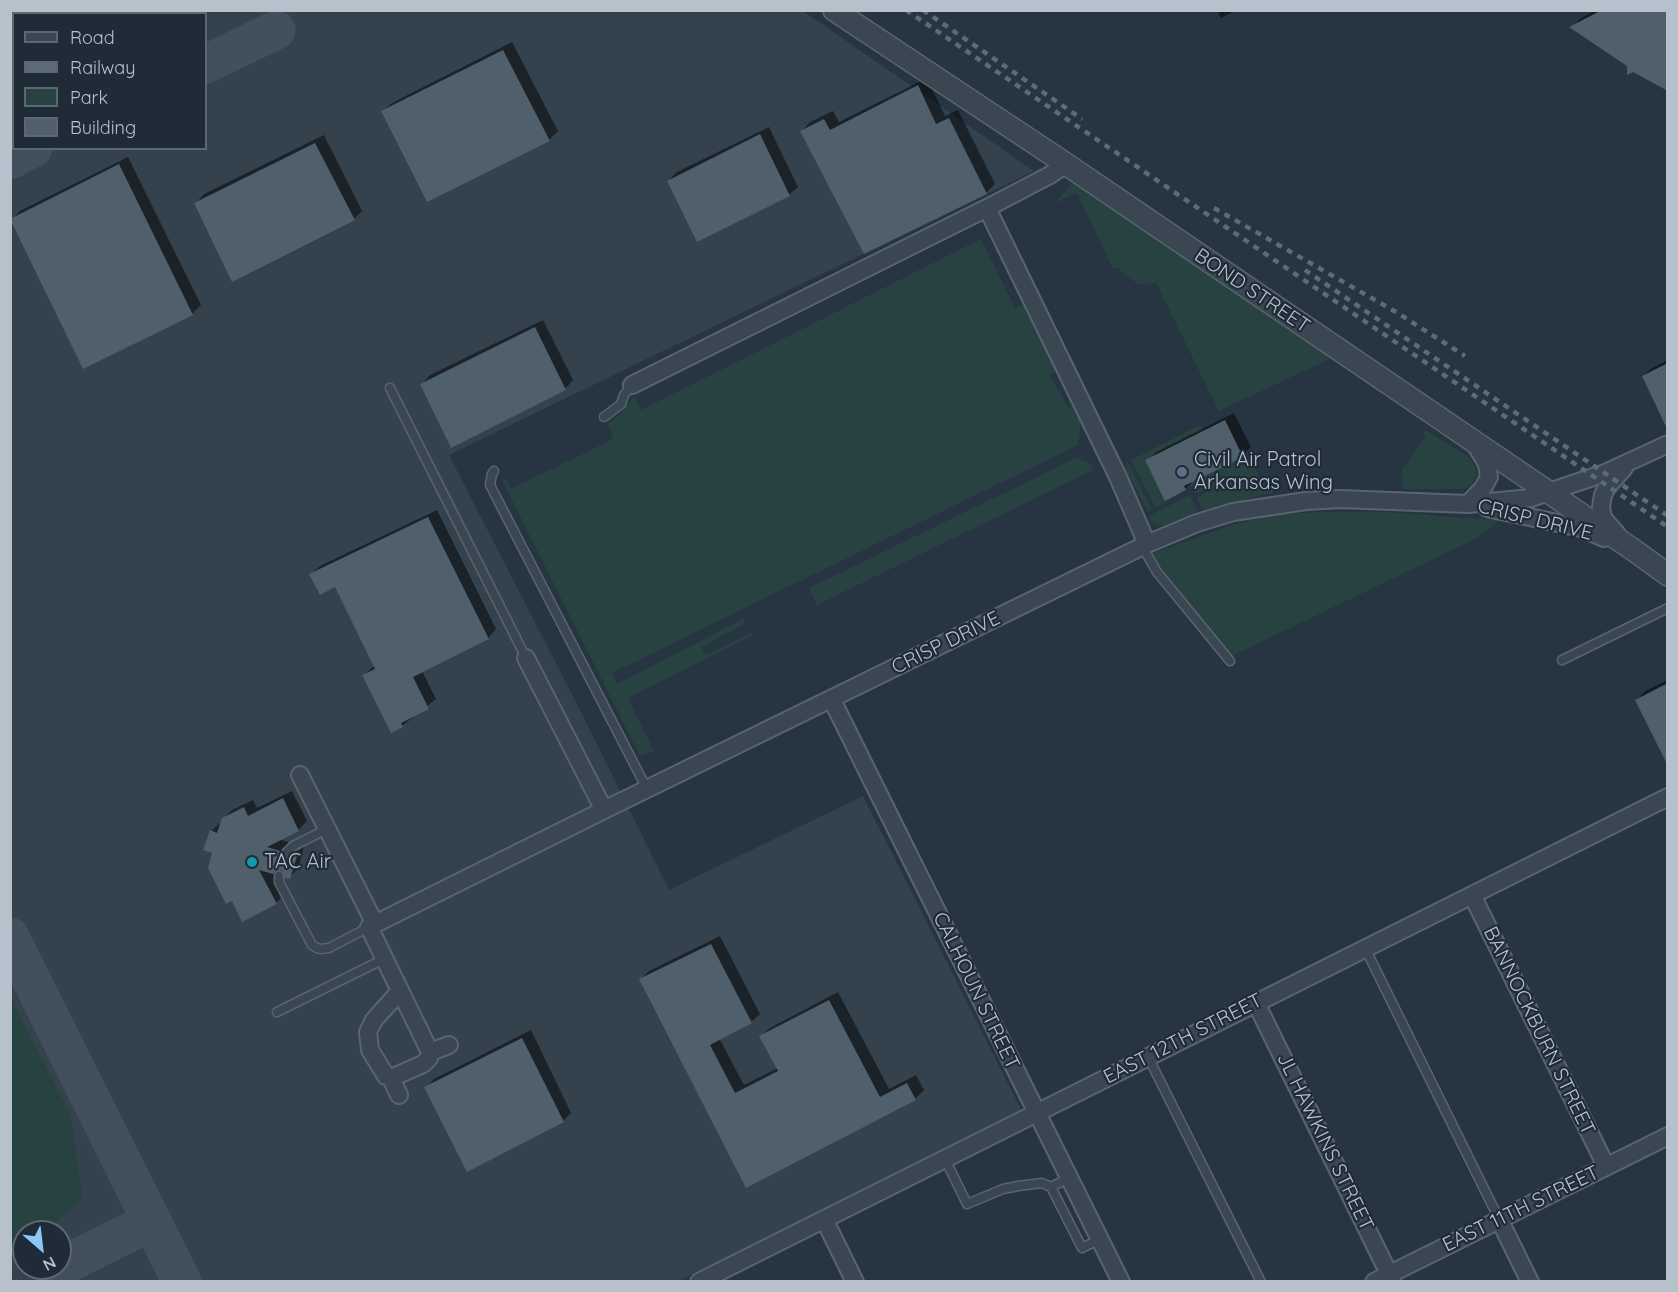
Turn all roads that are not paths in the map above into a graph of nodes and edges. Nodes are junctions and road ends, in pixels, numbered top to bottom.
1 (834, 10) edge
2 (1066, 164) junction
3 (987, 208) junction
4 (632, 385) joint
5 (390, 388) dead end
6 (604, 417) dead end
7 (1473, 441) junction
8 (1668, 444) edge
9 (1642, 456) junction
10 (494, 471) dead end
11 (1548, 493) junction
12 (1468, 504) junction
13 (1145, 545) junction
14 (1635, 551) junction
15 (1668, 575) edge
16 (1668, 608) edge
17 (526, 658) joint
18 (1562, 660) dead end
19 (1230, 661) dead end
20 (832, 700) junction
21 (300, 775) dead end
22 (648, 790) junction
23 (1668, 797) edge
24 (604, 810) junction
25 (327, 829) junction
26 (286, 853) dead end
27 (279, 876) dead end
28 (1472, 895) junction
29 (372, 926) junction
30 (1365, 948) junction
31 (384, 958) junction
32 (400, 991) junction
33 (1256, 1003) junction
34 (277, 1012) dead end
35 (449, 1045) dead end
36 (430, 1052) junction
37 (1148, 1057) junction
38 (391, 1078) junction
39 (399, 1095) dead end
40 (1037, 1113) junction
41 (1668, 1136) edge
42 (945, 1159) junction
43 (1606, 1166) junction
44 (1069, 1178) junction
45 (1051, 1187) junction
46 (824, 1219) junction
47 (1499, 1219) junction
48 (1100, 1239) junction
49 (1391, 1278) edge
50 (699, 1281) edge
51 (855, 1281) edge
52 (1121, 1281) edge
53 (1261, 1281) edge
54 (1374, 1281) edge
55 (1530, 1281) edge

1 - 2 street, BOND STREET
2 - 3 street
2 - 7 street, BOND STREET
3 - 4 street
3 - 13 street
4 - 6 lane
5 - 17 lane
7 - 11 street, BOND STREET
7 - 12 street
8 - 9 street
9 - 11 street, CRISP DRIVE
9 - 14 street
10 - 22 lane
11 - 12 street, CRISP DRIVE
11 - 14 street, BOND STREET
12 - 13 street, CRISP DRIVE
12 - 14 street, CRISP DRIVE
13 - 19 lane
13 - 20 street, CRISP DRIVE
14 - 15 street, BOND STREET
16 - 18 lane
17 - 24 street
20 - 22 street, CRISP DRIVE
20 - 40 street, CALHOUN STREET
21 - 25 street
22 - 24 street, CRISP DRIVE
23 - 28 street, EAST 12TH STREET
24 - 29 street, CRISP DRIVE
25 - 26 lane
25 - 29 street
27 - 29 lane
28 - 30 street, EAST 12TH STREET
28 - 43 street, BANNOCKBURN STREET
29 - 31 street
30 - 33 street, EAST 12TH STREET
30 - 47 lane
31 - 32 street
31 - 34 lane
32 - 36 street
32 - 38 street
33 - 37 street, EAST 12TH STREET
33 - 49 street, JL HAWKINS STREET
35 - 36 street
36 - 38 street
37 - 40 street, EAST 12TH STREET
37 - 53 lane
38 - 39 street
40 - 42 street, EAST 12TH STREET
40 - 44 street, CALHOUN STREET
41 - 43 street, EAST 11TH STREET
42 - 45 lane
42 - 46 street, EAST 12TH STREET
43 - 47 street, EAST 11TH STREET
44 - 45 lane
44 - 48 street, CALHOUN STREET
45 - 48 lane
46 - 50 street, EAST 12TH STREET
46 - 51 street
47 - 49 street, EAST 11TH STREET
47 - 55 street
48 - 52 street, CALHOUN STREET
49 - 54 street, EAST 11TH STREET

